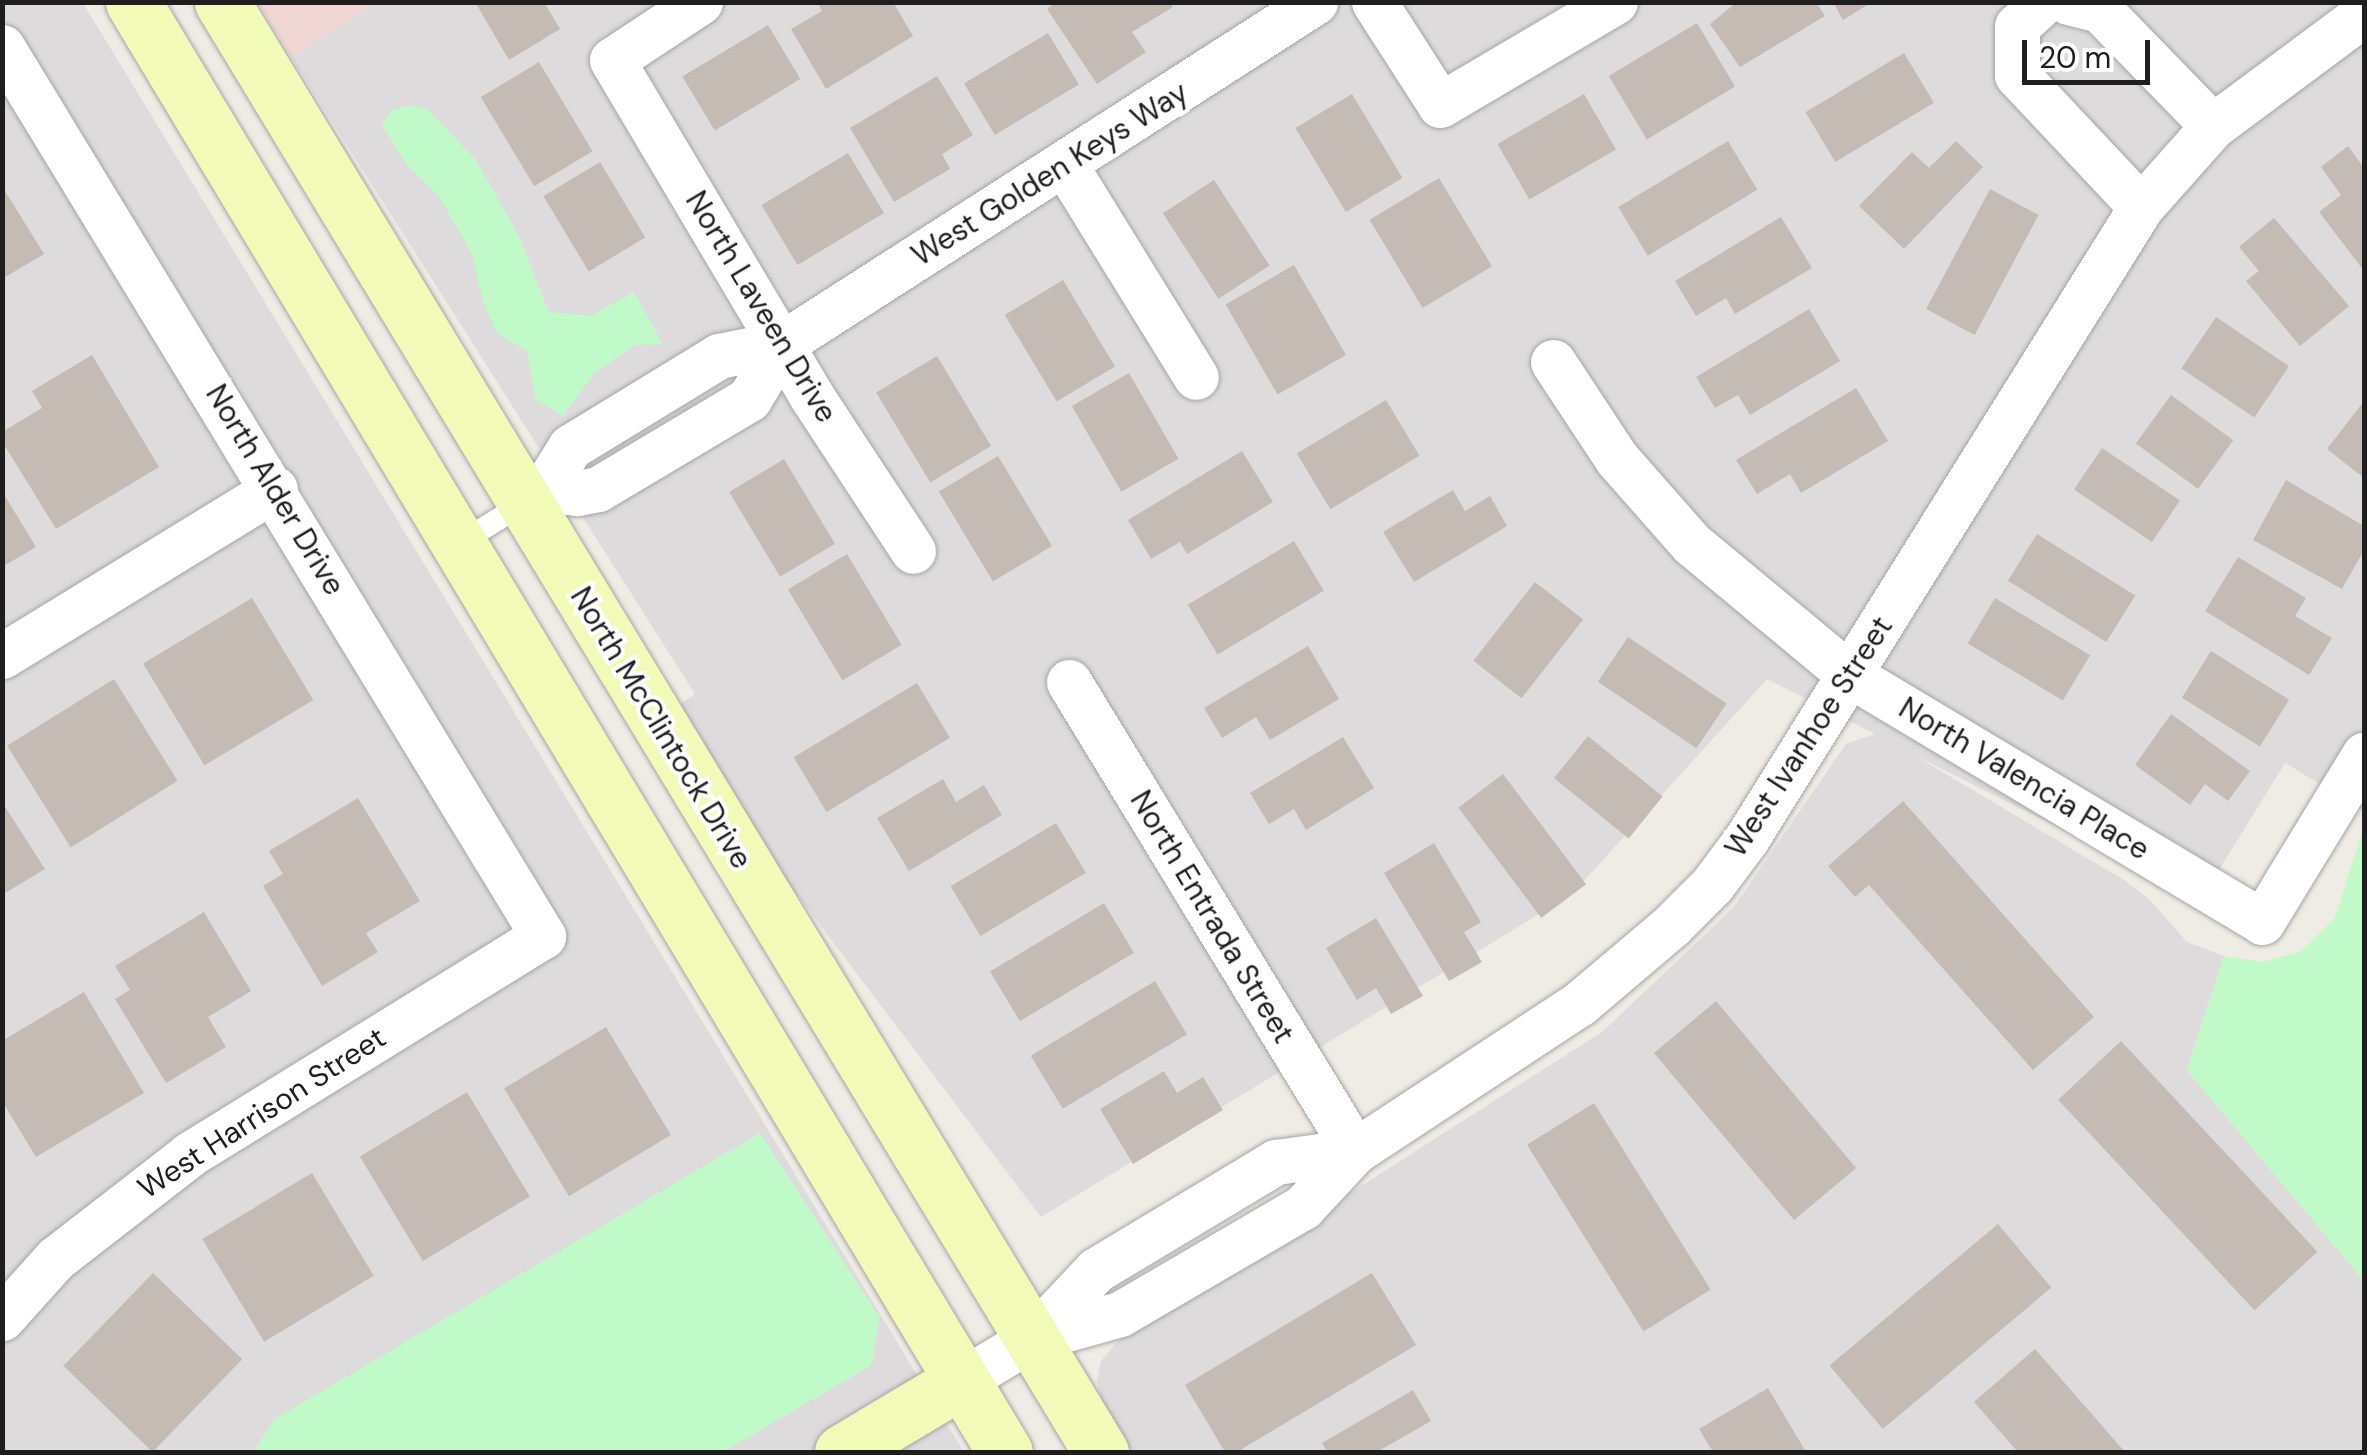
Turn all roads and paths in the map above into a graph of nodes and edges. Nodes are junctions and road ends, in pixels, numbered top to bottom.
1 (134, 2) edge
2 (222, 2) edge
3 (700, 2) edge
4 (1316, 2) edge
5 (1374, 2) edge
6 (1615, 2) edge
7 (2043, 2) edge
8 (2068, 2) edge
9 (2364, 14) edge
10 (4, 46) edge
11 (2213, 126) junction
12 (1065, 165) junction
13 (2141, 207) junction
14 (783, 343) junction
15 (1553, 362) dead end
16 (1196, 376) dead end
17 (275, 489) junction
18 (534, 496) junction
19 (457, 545) junction
20 (914, 551) dead end
21 (2, 656) edge
22 (1850, 674) junction
23 (1069, 682) dead end
24 (2364, 755) edge
25 (544, 936) joint
26 (1355, 1152) junction
27 (2, 1318) edge
28 (1031, 1339) junction
29 (962, 1380) junction
30 (842, 1452) edge
31 (1006, 1452) edge
32 (1101, 1452) edge

1 - 19 main road
2 - 18 main road, North McClintock Drive
3 - 14 street, North Laveen Drive
4 - 12 street, West Golden Keys Way
5 - 6 street
7 - 13 street
8 - 11 street
9 - 11 street, West Ivanhoe Street
10 - 17 street, North Alder Drive
11 - 13 street, West Ivanhoe Street
12 - 14 street, West Golden Keys Way
12 - 16 street
13 - 22 street, West Ivanhoe Street
14 - 18 street, West Golden Keys Way
14 - 20 street, North Laveen Drive
15 - 22 street, North Valencia Place
17 - 21 street
17 - 25 street, North Alder Drive
18 - 19 lane
18 - 28 main road, North McClintock Drive
19 - 29 main road
22 - 24 street, North Valencia Place
22 - 26 street, West Ivanhoe Street
23 - 26 street, North Entrada Street
25 - 27 street, West Harrison Street
26 - 28 street, West Ivanhoe Street
28 - 29 street, West Ivanhoe Street
28 - 32 main road, North McClintock Drive
29 - 30 main road
29 - 31 main road

